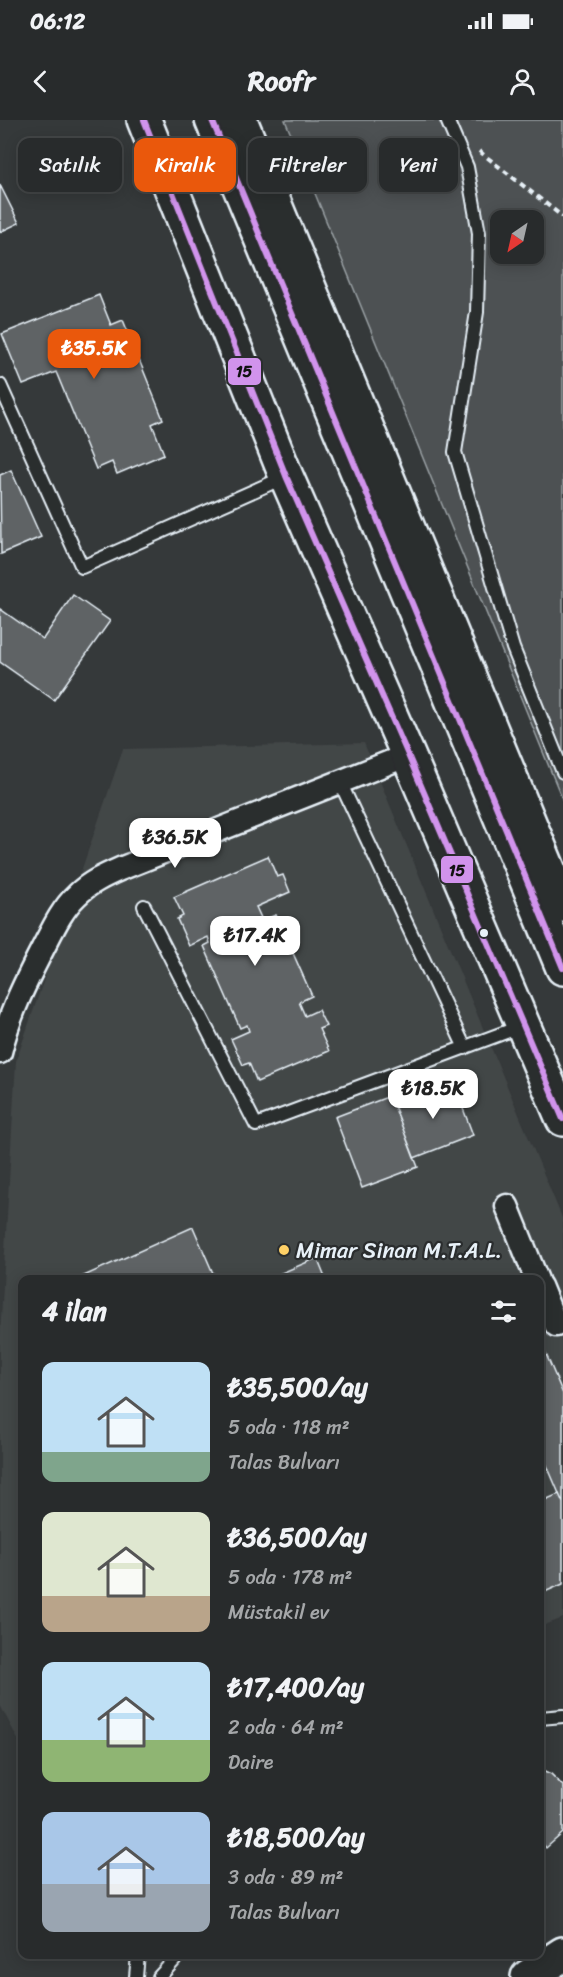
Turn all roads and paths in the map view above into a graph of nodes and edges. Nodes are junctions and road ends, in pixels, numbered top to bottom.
1 (144, 120) edge
2 (212, 120) edge
3 (240, 120) edge
4 (449, 124) edge
5 (563, 217) edge
6 (0, 385) edge
7 (286, 476) junction
8 (408, 755) junction
9 (563, 772) edge
10 (340, 782) junction
11 (563, 905) edge
12 (144, 906) dead end
13 (563, 969) edge
14 (523, 1026) junction
15 (465, 1048) junction
16 (0, 1052) edge
17 (563, 1119) edge
18 (507, 1206) dead end
19 (535, 1275) edge
20 (544, 1299) edge
21 (553, 1327) edge
22 (563, 1716) edge
23 (544, 1718) edge
24 (563, 1939) edge
25 (137, 1959) edge
26 (175, 1959) edge
27 (543, 1967) edge
28 (136, 1977) edge
29 (159, 1977) edge

1 - 7 main road
2 - 13 main road
3 - 11 main road
4 - 5 path
4 - 9 lane
6 - 7 lane
7 - 8 main road
8 - 10 street
8 - 14 main road
10 - 15 lane
10 - 16 street
12 - 15 lane
14 - 15 lane
14 - 17 main road
18 - 19 street
20 - 21 street
22 - 23 lane
24 - 27 main road
25 - 28 lane
26 - 29 lane

